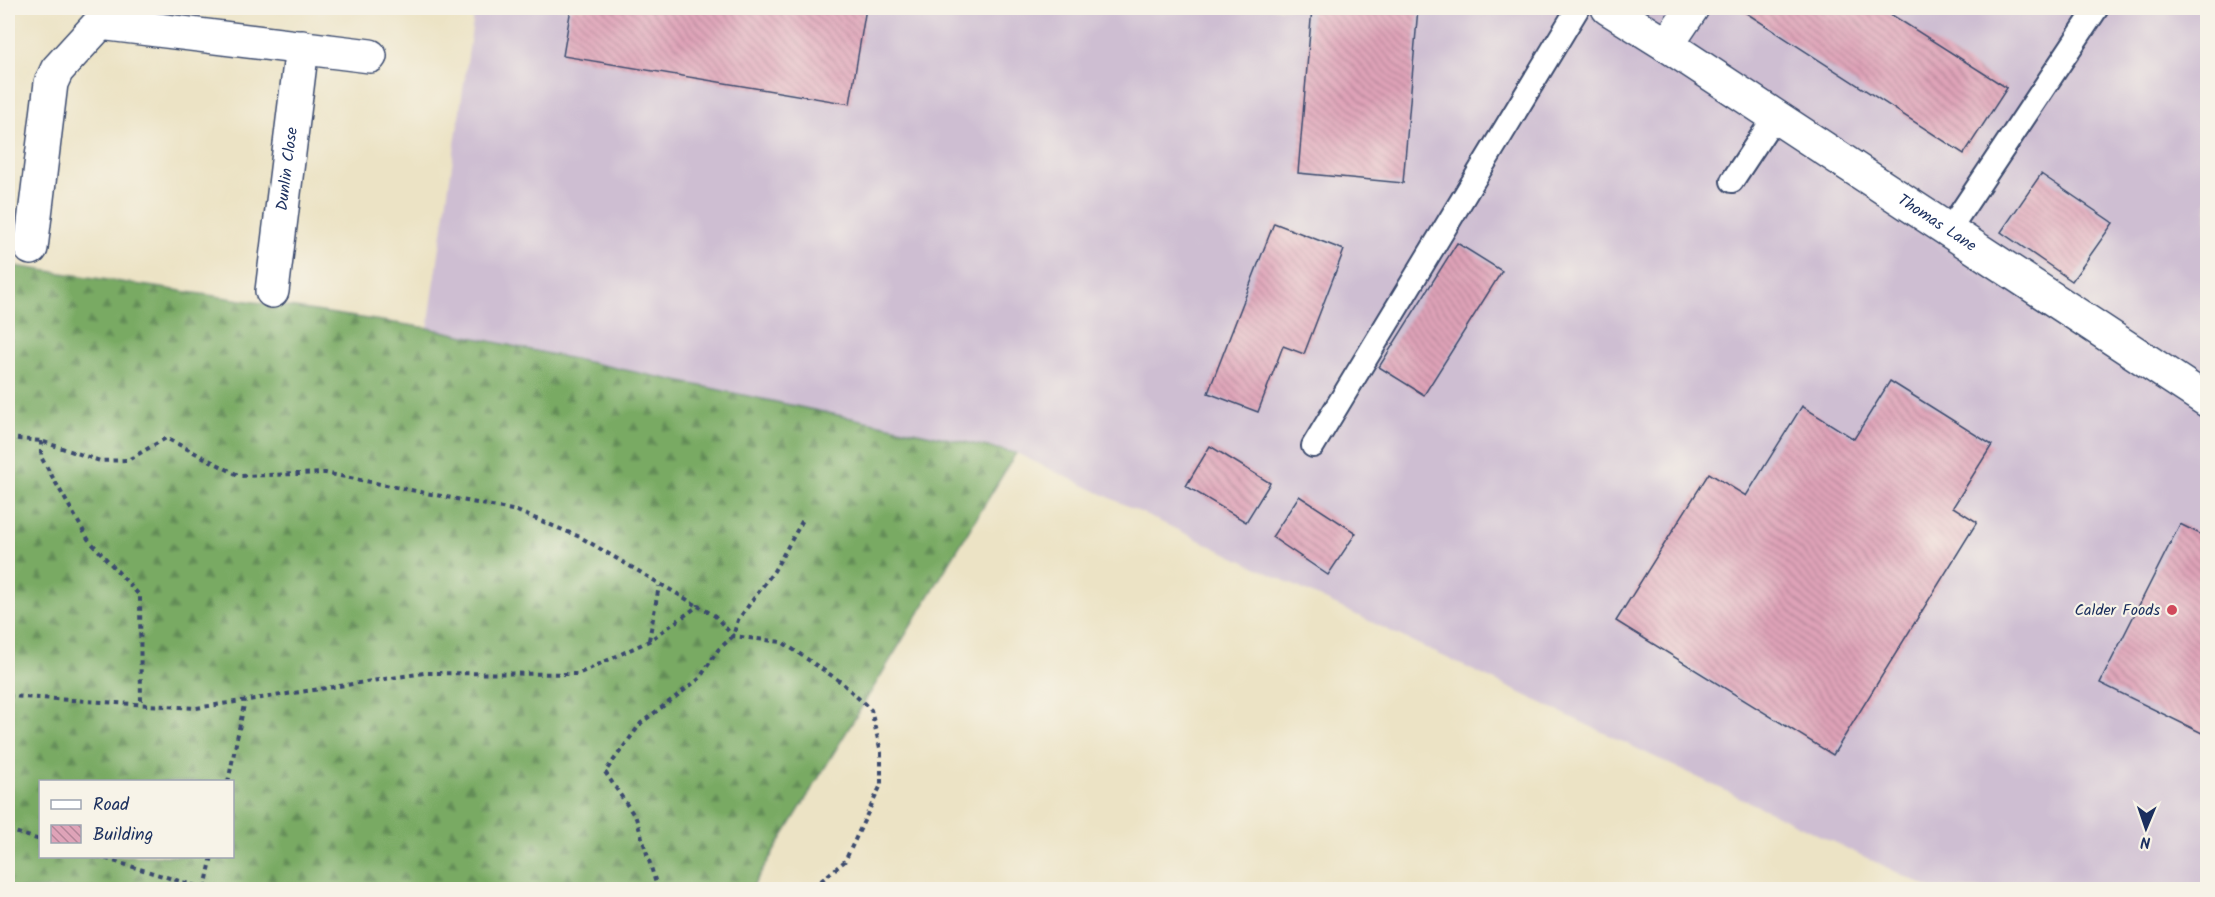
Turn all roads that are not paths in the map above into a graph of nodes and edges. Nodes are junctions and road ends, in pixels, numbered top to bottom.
1 (1578, 8) edge
2 (1608, 8) edge
3 (1692, 8) edge
4 (2097, 8) edge
5 (97, 15) edge
6 (1667, 45) junction
7 (302, 47) junction
8 (370, 56) dead end
9 (1775, 116) junction
10 (1732, 181) dead end
11 (1949, 230) junction
12 (31, 248) dead end
13 (272, 291) dead end
14 (2208, 401) edge
15 (1313, 446) dead end

1 - 15 lane
2 - 6 street, Thomas Lane
3 - 6 street
4 - 11 lane
5 - 7 street
5 - 12 street
6 - 9 street, Thomas Lane
7 - 8 street
7 - 13 street, Dunlin Close
9 - 10 lane
9 - 11 street, Thomas Lane
11 - 14 street, Thomas Lane

